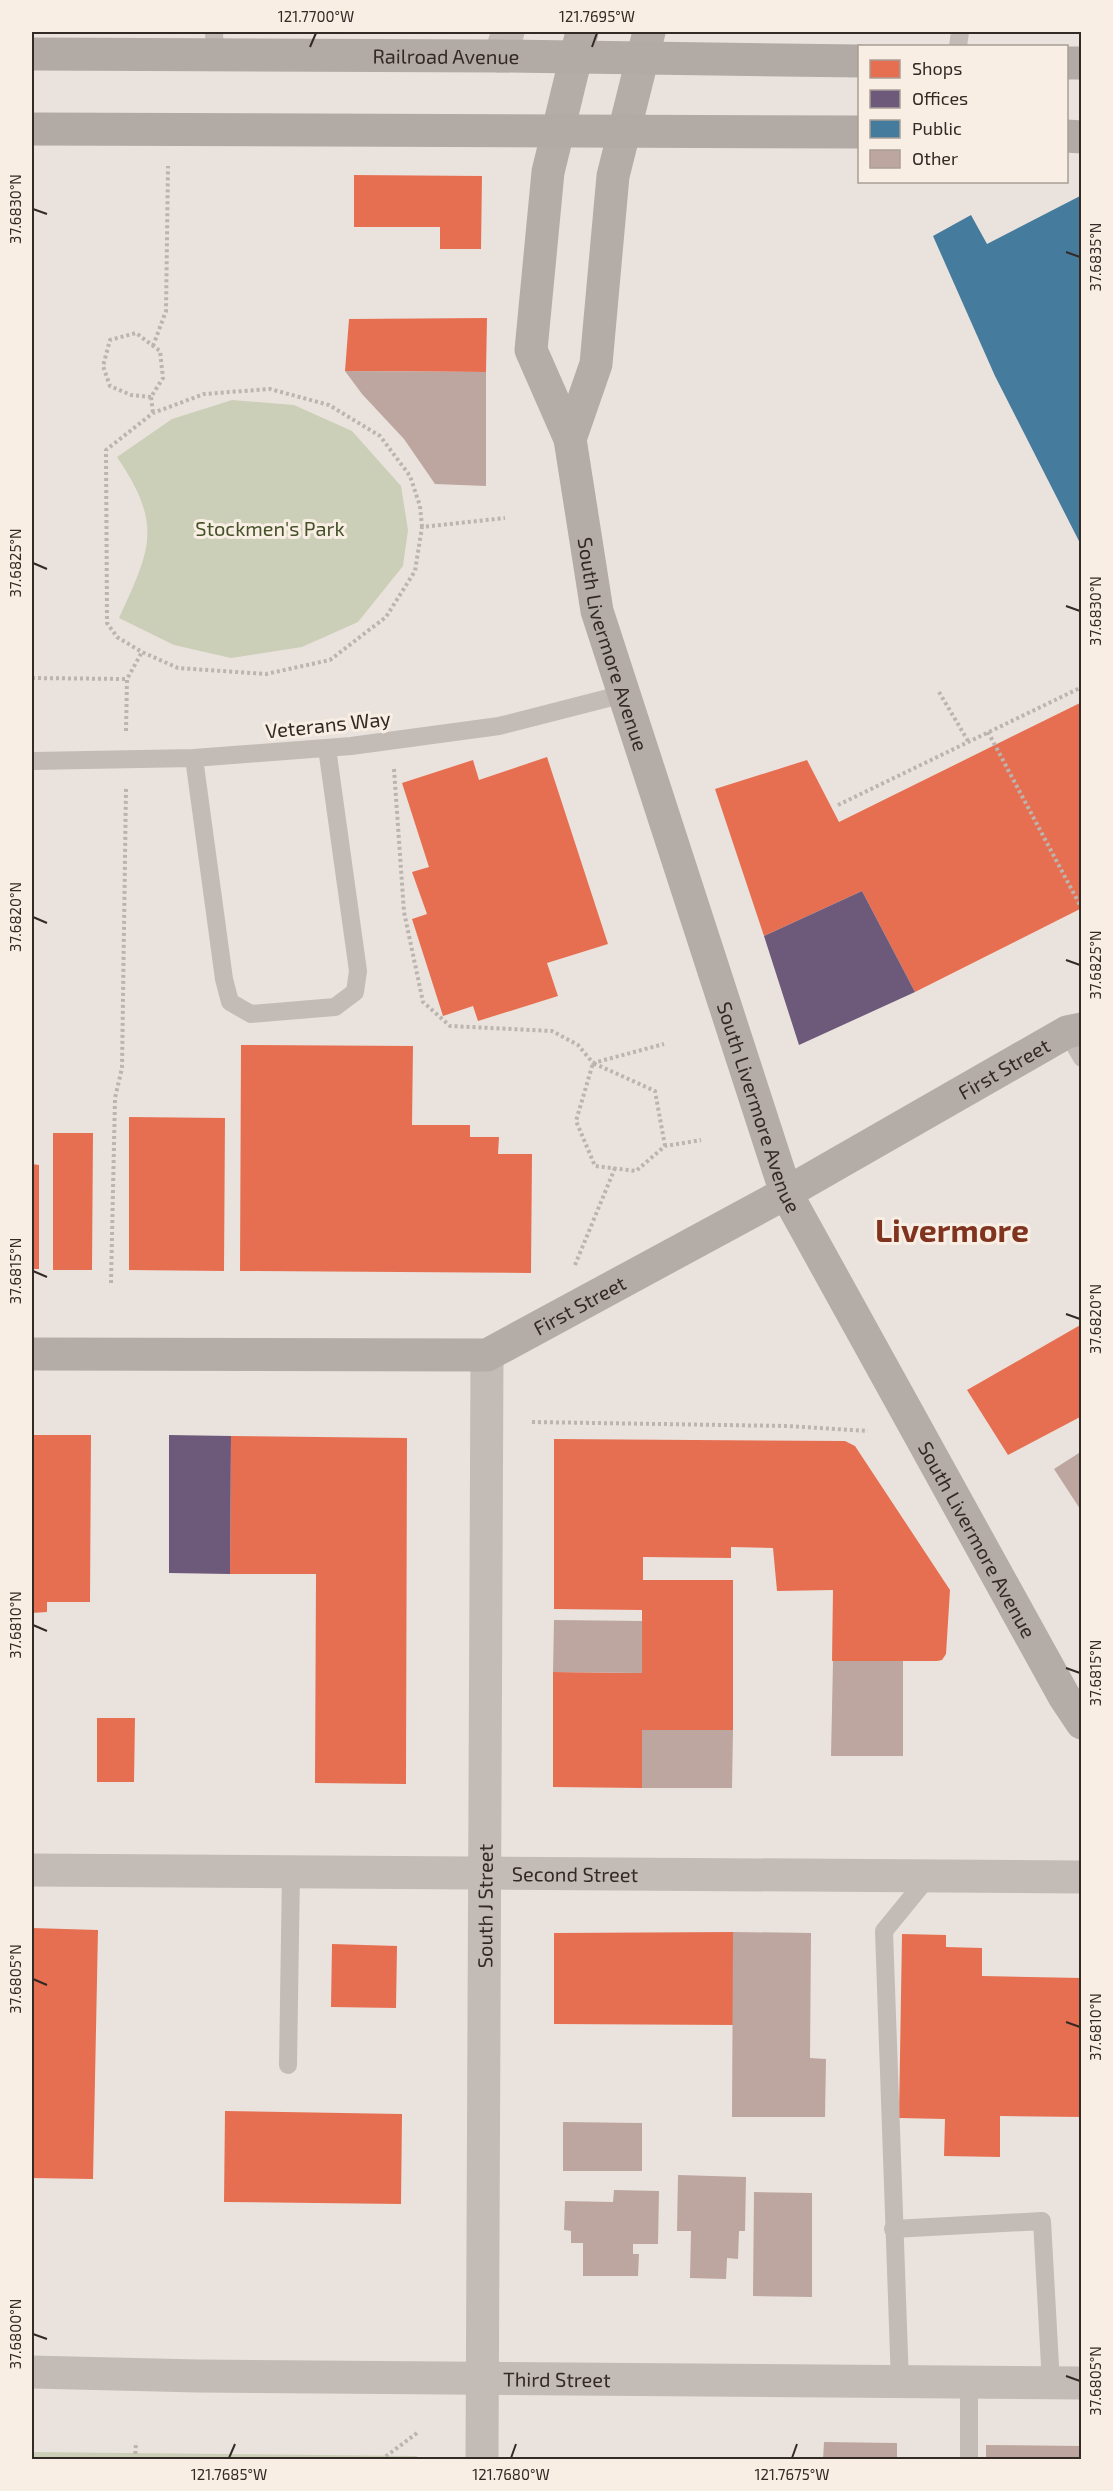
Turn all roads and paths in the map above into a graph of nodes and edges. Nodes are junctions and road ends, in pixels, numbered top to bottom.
1 (214, 43) edge
2 (504, 44) edge
3 (579, 44) edge
4 (646, 45) edge
5 (32, 54) edge
6 (858, 61) edge
7 (32, 129) edge
8 (558, 131) junction
9 (624, 131) junction
10 (858, 132) edge
11 (168, 165) dead end
12 (153, 346) junction
13 (151, 398) junction
14 (153, 413) junction
15 (570, 439) junction
16 (505, 518) dead end
17 (422, 527) junction
18 (142, 652) junction
19 (32, 678) edge
20 (127, 679) junction
21 (1082, 687) edge
22 (939, 692) dead end
23 (624, 694) junction
24 (988, 732) junction
25 (126, 739) dead end
26 (968, 741) junction
27 (327, 748) junction
28 (194, 758) junction
29 (32, 761) edge
30 (394, 765) dead end
31 (126, 785) dead end
32 (838, 805) dead end
33 (1082, 909) edge
34 (1078, 1034) edge
35 (664, 1044) dead end
36 (593, 1064) junction
37 (701, 1140) dead end
38 (665, 1146) junction
39 (615, 1168) junction
40 (786, 1193) junction
41 (575, 1266) dead end
42 (111, 1283) dead end
43 (32, 1354) edge
44 (487, 1355) junction
45 (532, 1422) dead end
46 (868, 1431) dead end
47 (1073, 1691) edge
48 (1082, 1723) edge
49 (32, 1870) edge
50 (291, 1872) junction
51 (485, 1873) junction
52 (929, 1876) junction
53 (1082, 1877) edge
54 (288, 2065) dead end
55 (893, 2229) junction
56 (32, 2372) edge
57 (483, 2378) junction
58 (900, 2383) junction
59 (969, 2383) junction
60 (1066, 2383) edge
61 (417, 2433) dead end
62 (136, 2442) dead end
63 (135, 2460) edge
64 (381, 2460) edge
65 (482, 2460) edge
66 (969, 2460) edge

1 - 2 main road, Railroad Avenue
1 - 5 main road, Railroad Avenue
2 - 3 main road, Railroad Avenue
3 - 4 main road, Railroad Avenue
3 - 8 main road, South Livermore Avenue
4 - 6 main road, Railroad Avenue
4 - 9 main road, South Livermore Avenue
7 - 8 main road
8 - 9 main road
8 - 15 main road, South Livermore Avenue
9 - 10 main road
9 - 15 main road, South Livermore Avenue
11 - 12 path
12 - 13 path
12 - 13 path
13 - 14 path
14 - 17 path
14 - 18 path
15 - 23 main road, South Livermore Avenue
16 - 17 path
17 - 18 path
18 - 20 path
19 - 20 path
20 - 25 path
21 - 24 path
22 - 26 path
23 - 27 lane, Veterans Way
23 - 40 main road, South Livermore Avenue
24 - 26 path
24 - 33 path
26 - 32 path
27 - 28 lane, Veterans Way
27 - 28 lane
28 - 29 lane, Veterans Way
30 - 36 path
31 - 42 path
34 - 40 main road, First Street
35 - 36 path
36 - 38 path
36 - 39 path
37 - 38 path
38 - 39 path
39 - 41 path
40 - 44 main road, First Street
40 - 47 main road, South Livermore Avenue
43 - 44 main road, First Street
44 - 51 street, South J Street
45 - 46 path
47 - 48 main road, South Livermore Avenue
49 - 50 street, Second Street
50 - 51 street, Second Street
50 - 54 lane
51 - 52 street, Second Street
51 - 57 street, South J Street
52 - 53 street, Second Street
52 - 55 lane
55 - 58 lane
55 - 60 lane
56 - 57 street, Third Street
57 - 58 street, Third Street
57 - 65 street, South J Street
58 - 59 street, Third Street
59 - 60 street, Third Street
59 - 66 lane
61 - 64 path
62 - 63 path

